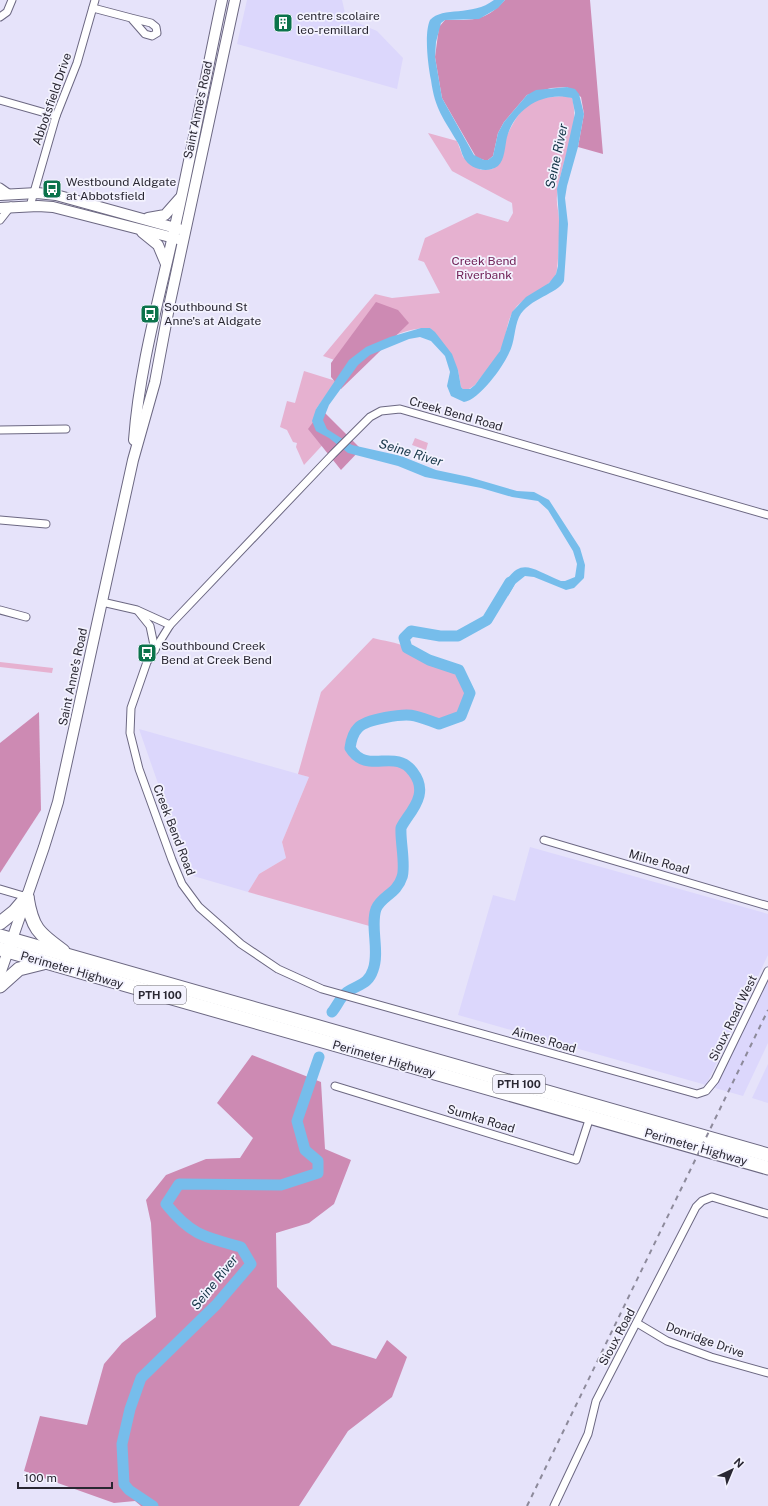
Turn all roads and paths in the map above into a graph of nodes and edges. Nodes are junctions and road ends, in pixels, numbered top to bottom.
1 (12, 0) edge
2 (95, 0) edge
3 (222, 0) edge
4 (235, 0) edge
5 (93, 8) junction
6 (0, 17) edge
7 (131, 18) dead end
8 (0, 100) edge
9 (56, 116) junction
10 (0, 187) edge
11 (33, 194) junction
12 (5, 195) edge
13 (181, 197) junction
14 (11, 206) junction
15 (30, 206) junction
16 (0, 208) edge
17 (136, 216) junction
18 (0, 220) edge
19 (139, 229) junction
20 (173, 233) junction
21 (185, 236) junction
22 (166, 265) junction
23 (66, 429) dead end
24 (0, 430) edge
25 (133, 460) junction
26 (768, 515) edge
27 (0, 520) edge
28 (46, 524) dead end
29 (102, 602) junction
30 (0, 610) edge
31 (137, 610) junction
32 (26, 617) dead end
33 (170, 625) junction
34 (155, 650) junction
35 (544, 840) dead end
36 (0, 889) edge
37 (27, 897) junction
38 (768, 906) edge
39 (0, 923) edge
40 (5, 944) edge
41 (71, 956) junction
42 (47, 963) junction
43 (768, 970) edge
44 (0, 974) edge
45 (0, 986) edge
46 (357, 999) joint
47 (718, 1075) joint
48 (335, 1086) dead end
49 (590, 1117) junction
50 (768, 1155) edge
51 (768, 1168) edge
52 (768, 1214) edge
53 (637, 1323) junction
54 (768, 1373) edge
55 (554, 1506) edge

1 - 6 street
2 - 5 street, Abbotsfield Drive
3 - 13 main road, Saint Anne's Road
4 - 21 main road, Saint Anne's Road
5 - 7 street
5 - 9 street, Abbotsfield Drive
8 - 9 street
9 - 11 street, Abbotsfield Drive
10 - 12 street
11 - 12 main road
11 - 15 street, Abbotsfield Drive
11 - 17 main road
13 - 17 main road
13 - 20 main road, Saint Anne's Road
14 - 15 main road
14 - 16 main road
14 - 18 street
15 - 19 main road
17 - 20 main road
19 - 20 main road
19 - 22 main road
20 - 21 main road
20 - 22 main road, Saint Anne's Road
21 - 25 main road, Saint Anne's Road
22 - 25 main road, Saint Anne's Road
23 - 24 street
25 - 29 main road, Saint Anne's Road
26 - 33 street, Creek Bend Road
27 - 28 street
29 - 31 street
29 - 37 main road, Saint Anne's Road
30 - 32 street
31 - 33 street
31 - 34 street
33 - 34 street, Creek Bend Road
34 - 46 street, Creek Bend Road
35 - 38 street, Milne Road
36 - 37 street
37 - 39 highway
37 - 40 main road, Saint Anne's Road
37 - 41 highway
40 - 41 highway, Perimeter Highway / PTH 100
40 - 42 highway, Perimeter Highway / PTH 100
40 - 44 main road, Saint Anne's Road
41 - 50 highway, Perimeter Highway / PTH 100
42 - 45 highway
42 - 49 highway, Perimeter Highway / PTH 100
43 - 47 street, Sioux Road West
46 - 47 street, Aimes Road
48 - 49 street, Sumka Road
49 - 51 highway, Perimeter Highway / PTH 100
52 - 53 street, Sioux Road
53 - 54 street, Donridge Drive
53 - 55 street, Sioux Road

